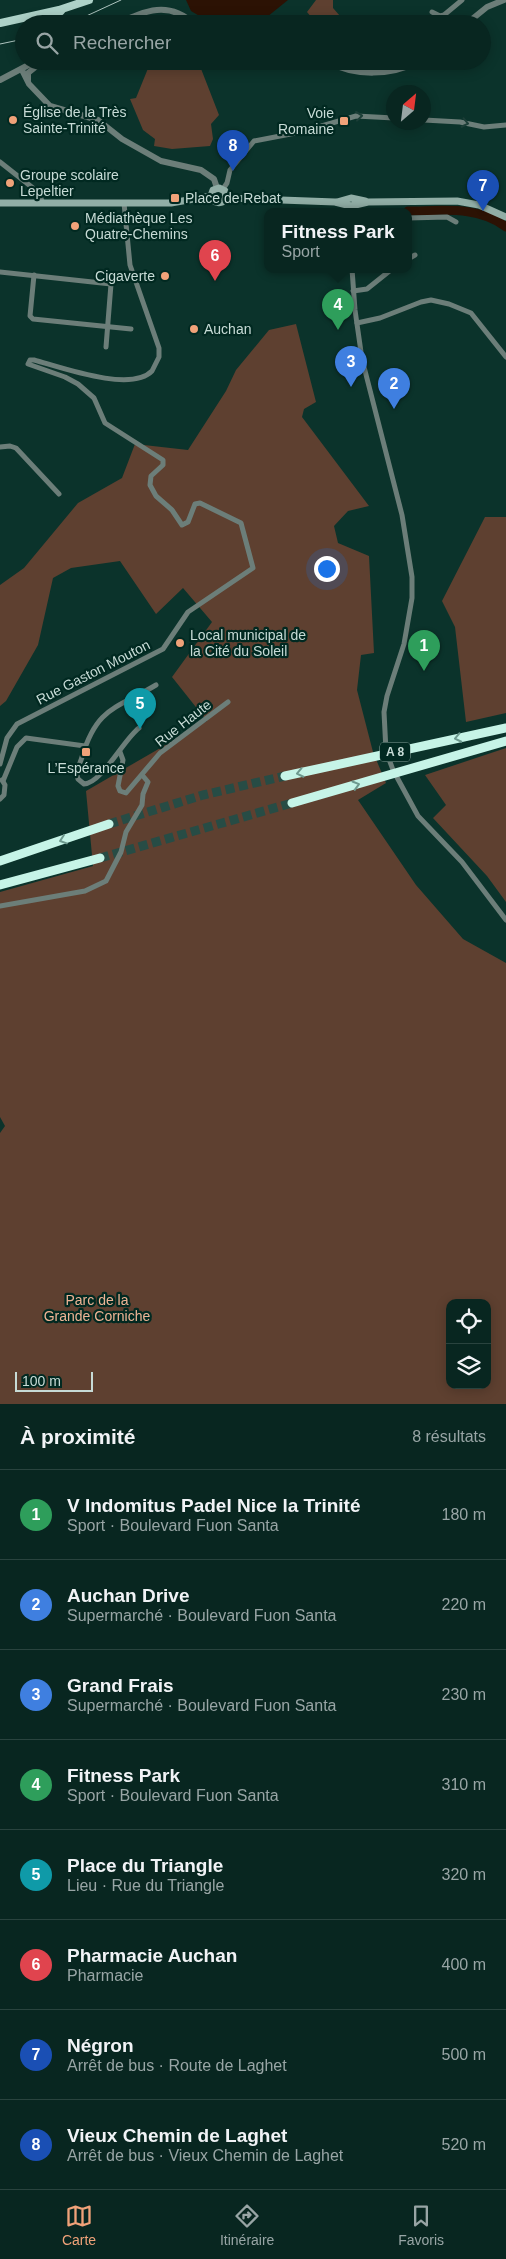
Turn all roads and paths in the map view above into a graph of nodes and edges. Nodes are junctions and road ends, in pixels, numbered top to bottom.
1 (88, 0) edge
2 (462, 0) edge
3 (504, 0) edge
4 (65, 9) junction
5 (432, 12) dead end
6 (37, 15) edge
7 (56, 15) edge
8 (135, 15) edge
9 (182, 15) edge
10 (438, 15) edge
11 (444, 15) edge
12 (477, 15) edge
13 (14, 20) edge
14 (0, 23) edge
15 (28, 70) edge
16 (350, 70) edge
17 (396, 70) edge
18 (25, 72) junction
19 (0, 80) edge
20 (386, 118) edge
21 (431, 120) edge
22 (506, 125) edge
23 (0, 162) edge
24 (220, 188) junction
25 (211, 196) junction
26 (226, 198) junction
27 (0, 203) edge
28 (43, 203) junction
29 (124, 203) junction
30 (351, 205) edge
31 (506, 217) edge
32 (412, 218) edge
33 (456, 222) dead end
34 (415, 255) dead end
35 (412, 257) edge
36 (0, 272) edge
37 (352, 273) edge
38 (387, 273) edge
39 (34, 275) junction
40 (353, 291) junction
41 (357, 323) junction
42 (108, 327) junction
43 (131, 329) dead end
44 (106, 347) dead end
45 (506, 357) edge
46 (0, 447) edge
47 (59, 494) dead end
48 (156, 684) dead end
49 (228, 702) dead end
50 (139, 728) dead end
51 (506, 728) edge
52 (506, 742) edge
53 (85, 746) junction
54 (120, 752) junction
55 (0, 764) edge
56 (143, 776) junction
57 (285, 776) tunnel mouth
58 (1, 780) edge
59 (2, 789) edge
60 (0, 799) edge
61 (292, 803) tunnel mouth
62 (109, 824) tunnel mouth
63 (100, 858) tunnel mouth
64 (0, 861) edge
65 (0, 885) edge
66 (0, 906) edge
67 (506, 920) edge

1 - 4 main road
2 - 11 street
3 - 12 street
4 - 6 main road
4 - 7 main road
5 - 10 street
8 - 9 street
13 - 14 main road
15 - 18 street
16 - 17 street
18 - 19 street
18 - 24 street
24 -> 20 street
21 -> 22 street
23 - 28 street
24 - 25 main road
24 - 26 main road
25 - 26 main road
25 - 29 main road
26 - 30 main road
27 - 28 main road
28 - 29 main road
29 - 55 street, Rue Gaston Mouton
30 - 31 main road
32 - 33 street
34 - 35 street
36 - 39 street
37 - 40 street
38 - 40 street
39 - 42 street
39 - 42 street
40 - 41 street
41 - 45 street
41 - 67 street
42 - 43 street
42 - 44 street
46 - 47 street
48 - 53 street
49 - 56 street, Rue Haute
50 - 54 street
51 -> 57 highway, A 8, bridge
61 -> 52 highway, A 8, bridge
53 - 54 street
53 - 58 street
54 - 56 street, Rue Haute
56 - 66 street
58 - 59 street
59 - 60 street
62 -> 64 highway
63 - 65 highway

